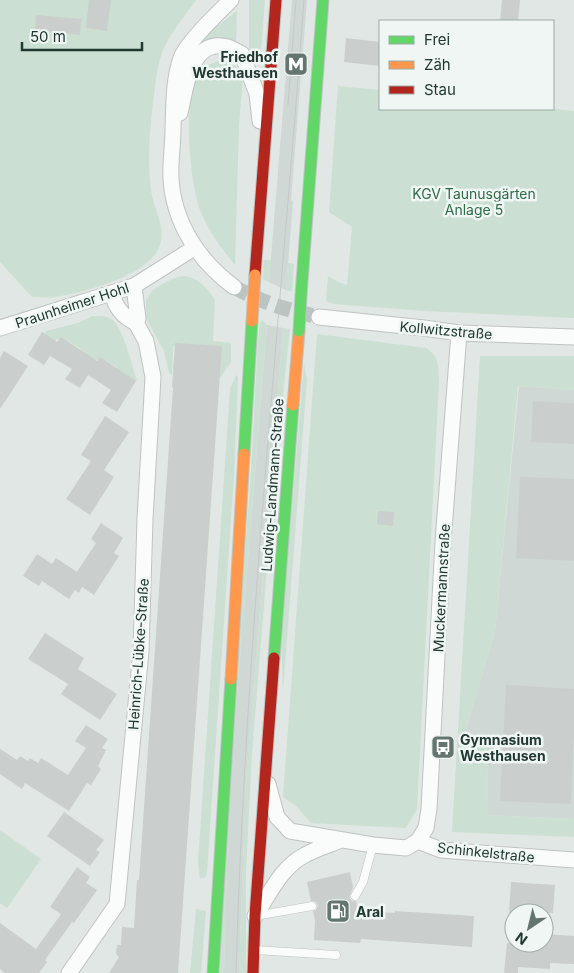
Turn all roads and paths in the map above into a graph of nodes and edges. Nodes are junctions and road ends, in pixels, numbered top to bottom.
1 (231, 0) edge
2 (276, 0) edge
3 (323, 0) edge
4 (173, 139) junction
5 (264, 147) junction
6 (194, 248) junction
7 (134, 286) junction
8 (234, 288) tunnel mouth
9 (112, 293) junction
10 (319, 317) tunnel mouth
11 (136, 323) junction
12 (0, 328) edge
13 (459, 333) junction
14 (574, 337) edge
15 (266, 777) junction
16 (342, 840) junction
17 (418, 841) junction
18 (373, 845) junction
19 (574, 860) edge
20 (355, 896) dead end
21 (312, 906) dead end
22 (256, 916) junction
23 (254, 950) junction
24 (336, 954) dead end
25 (69, 973) edge
26 (213, 973) edge
27 (253, 973) edge

1 - 4 street
2 - 5 main road, Ludwig-Landmann-Straße
3 - 15 main road, Ludwig-Landmann-Straße, bridge
4 - 5 street
4 - 6 street
5 - 26 main road, Ludwig-Landmann-Straße, bridge
6 - 7 street, Praunheimer Hohl
6 - 8 street
7 - 9 street, Praunheimer Hohl
7 - 11 street, Heinrich-Lübke-Straße
9 - 11 street, Heinrich-Lübke-Straße
9 - 12 street, Praunheimer Hohl
10 - 13 street, Kollwitzstraße
11 - 25 street, Heinrich-Lübke-Straße
13 - 14 street, Kollwitzstraße
13 - 17 street, Muckermannstraße
15 - 16 street, Schinkelstraße
15 - 22 main road, Ludwig-Landmann-Straße
16 - 18 street, Schinkelstraße
16 - 22 street
17 - 18 street, Schinkelstraße
17 - 19 street, Schinkelstraße
18 - 20 lane
21 - 22 lane
22 - 23 main road, Ludwig-Landmann-Straße
23 - 24 lane
23 - 27 main road, Ludwig-Landmann-Straße

